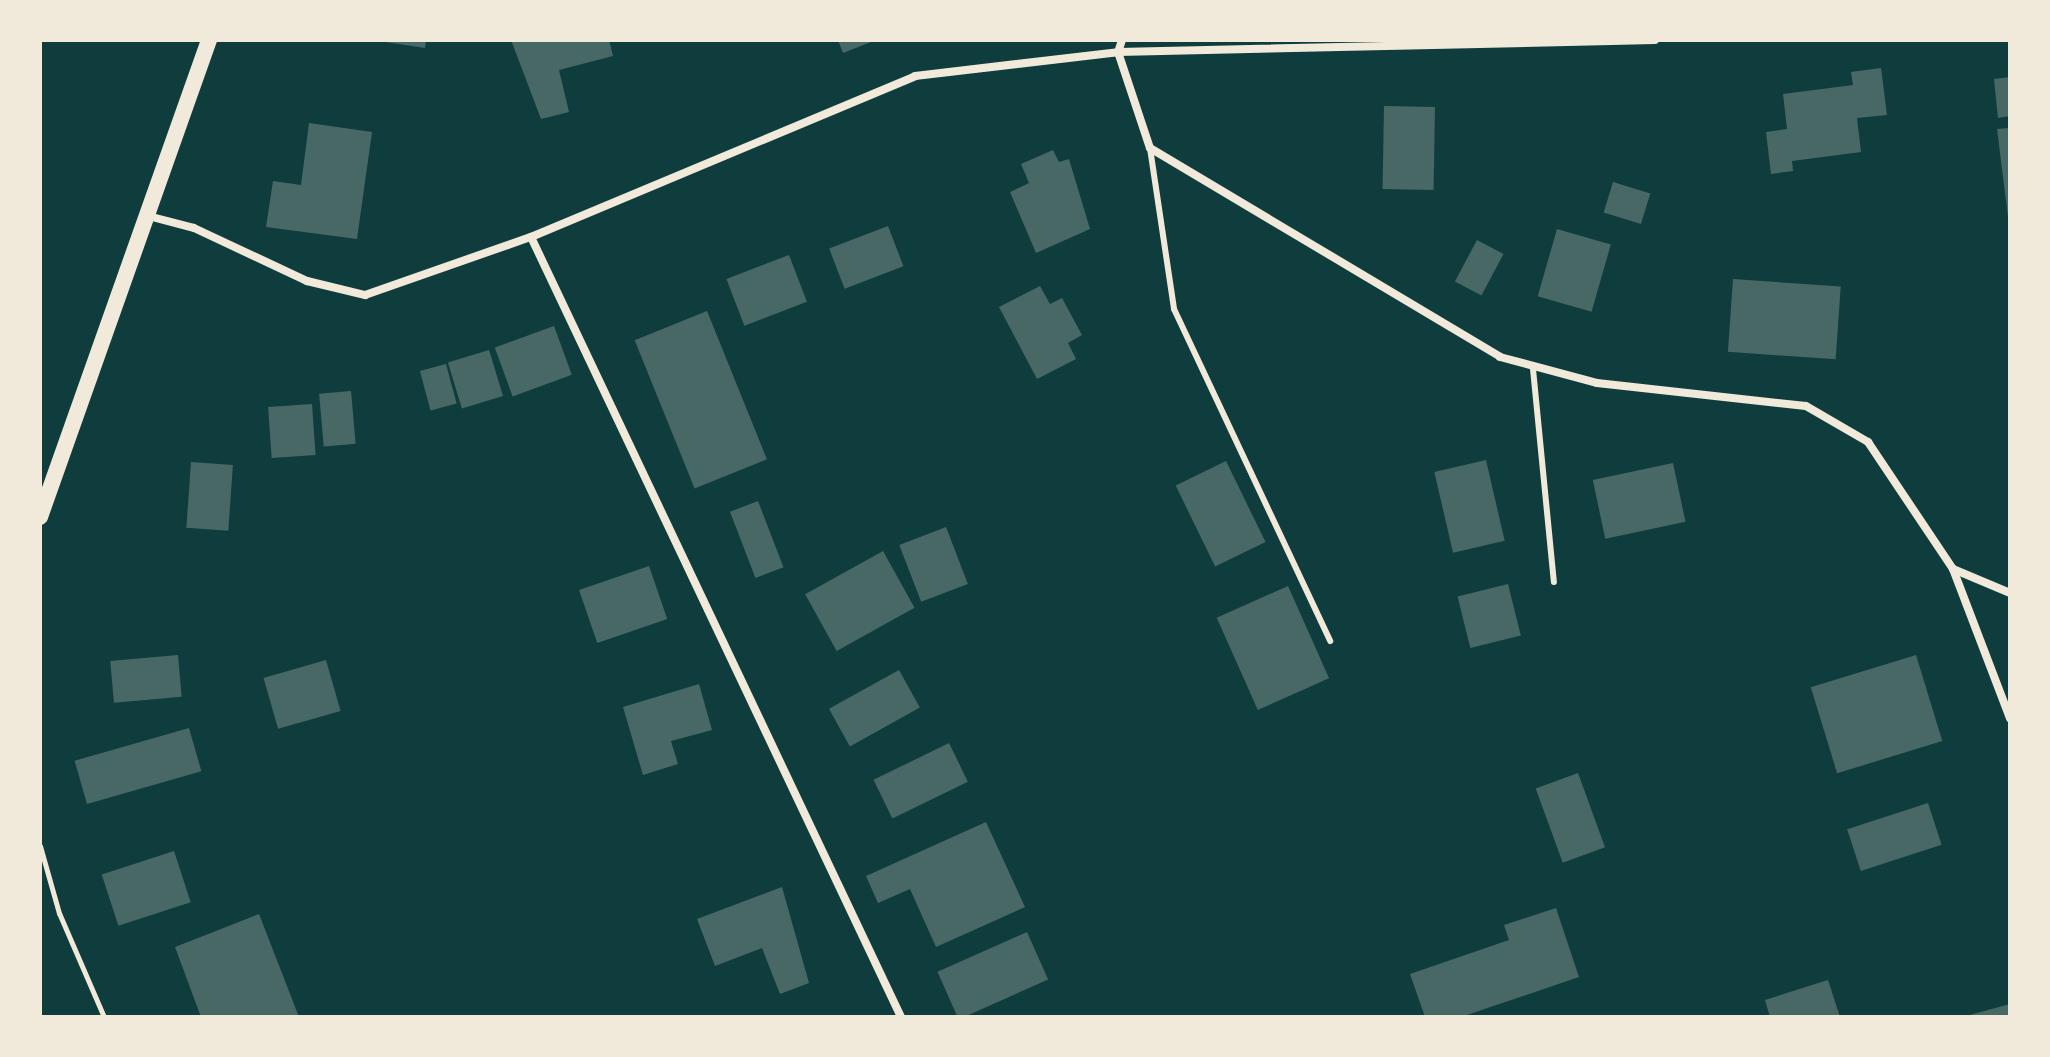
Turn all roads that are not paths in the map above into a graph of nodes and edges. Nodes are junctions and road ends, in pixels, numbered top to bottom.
1 (209, 40) edge
2 (1122, 40) edge
3 (1655, 40) edge
4 (1118, 52) junction
5 (1150, 148) junction
6 (152, 217) junction
7 (531, 237) junction
8 (1533, 369) junction
9 (40, 517) edge
10 (1953, 569) junction
11 (1554, 582) dead end
12 (2010, 593) edge
13 (1330, 641) dead end
14 (2010, 718) edge
15 (901, 1017) edge

1 - 6 main road
2 - 4 street
3 - 4 street
4 - 5 street
4 - 7 street
5 - 8 street
5 - 13 lane
6 - 7 street
6 - 9 main road
7 - 15 street
8 - 10 street
8 - 11 lane
10 - 12 street
10 - 14 street

